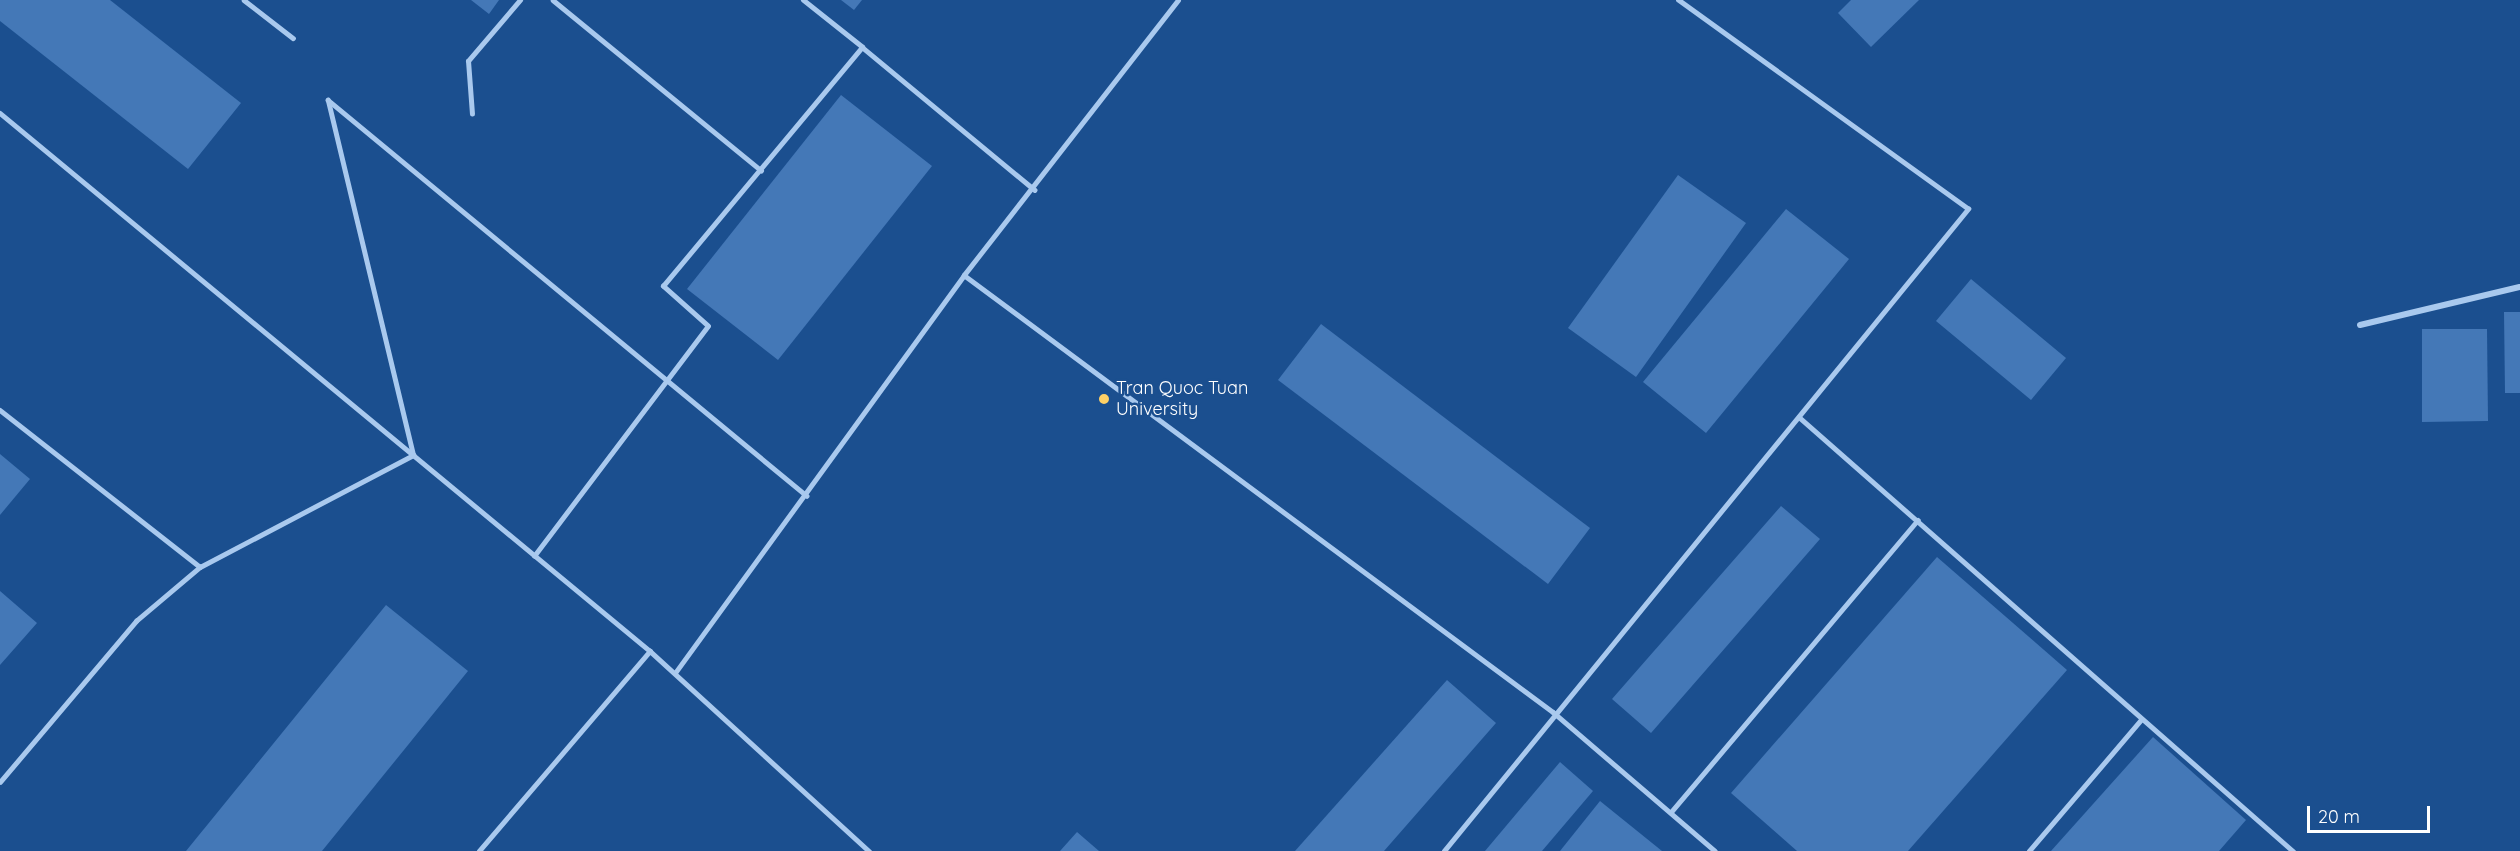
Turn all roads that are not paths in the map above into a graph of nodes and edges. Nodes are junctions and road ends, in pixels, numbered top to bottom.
1 (244, 0) edge
2 (520, 0) edge
3 (553, 0) edge
4 (803, 0) edge
5 (1178, 0) edge
6 (1678, 0) edge
7 (293, 38) dead end
8 (862, 48) junction
9 (0, 113) edge
10 (472, 114) dead end
11 (761, 170) junction
12 (1035, 190) junction
13 (964, 275) junction
14 (2520, 287) edge
15 (2360, 325) dead end
16 (666, 379) junction
17 (0, 410) edge
18 (1799, 417) junction
19 (413, 455) junction
20 (807, 496) junction
21 (1918, 520) junction
22 (534, 556) junction
23 (200, 567) junction
24 (650, 651) junction
25 (675, 673) junction
26 (1553, 712) junction
27 (2141, 720) junction
28 (0, 782) edge
29 (1671, 812) junction
30 (479, 851) edge
31 (869, 851) edge
32 (1444, 851) edge
33 (1715, 851) edge
34 (2029, 851) edge
35 (2293, 851) edge

1 - 7 lane
2 - 10 lane
3 - 11 lane
4 - 8 lane
5 - 12 lane
6 - 18 lane
8 - 11 lane
8 - 12 lane
9 - 19 lane
11 - 16 lane
12 - 13 lane
13 - 20 lane
13 - 26 lane
14 - 15 street
16 - 19 lane
16 - 20 lane
16 - 22 lane
17 - 23 lane
18 - 21 lane
18 - 26 lane
19 - 22 lane
19 - 23 lane
20 - 25 lane
21 - 27 lane
21 - 29 lane
22 - 24 lane
23 - 28 lane
24 - 25 lane
24 - 30 lane
25 - 31 lane
26 - 29 lane
26 - 32 lane
27 - 34 lane
27 - 35 lane
29 - 33 lane

